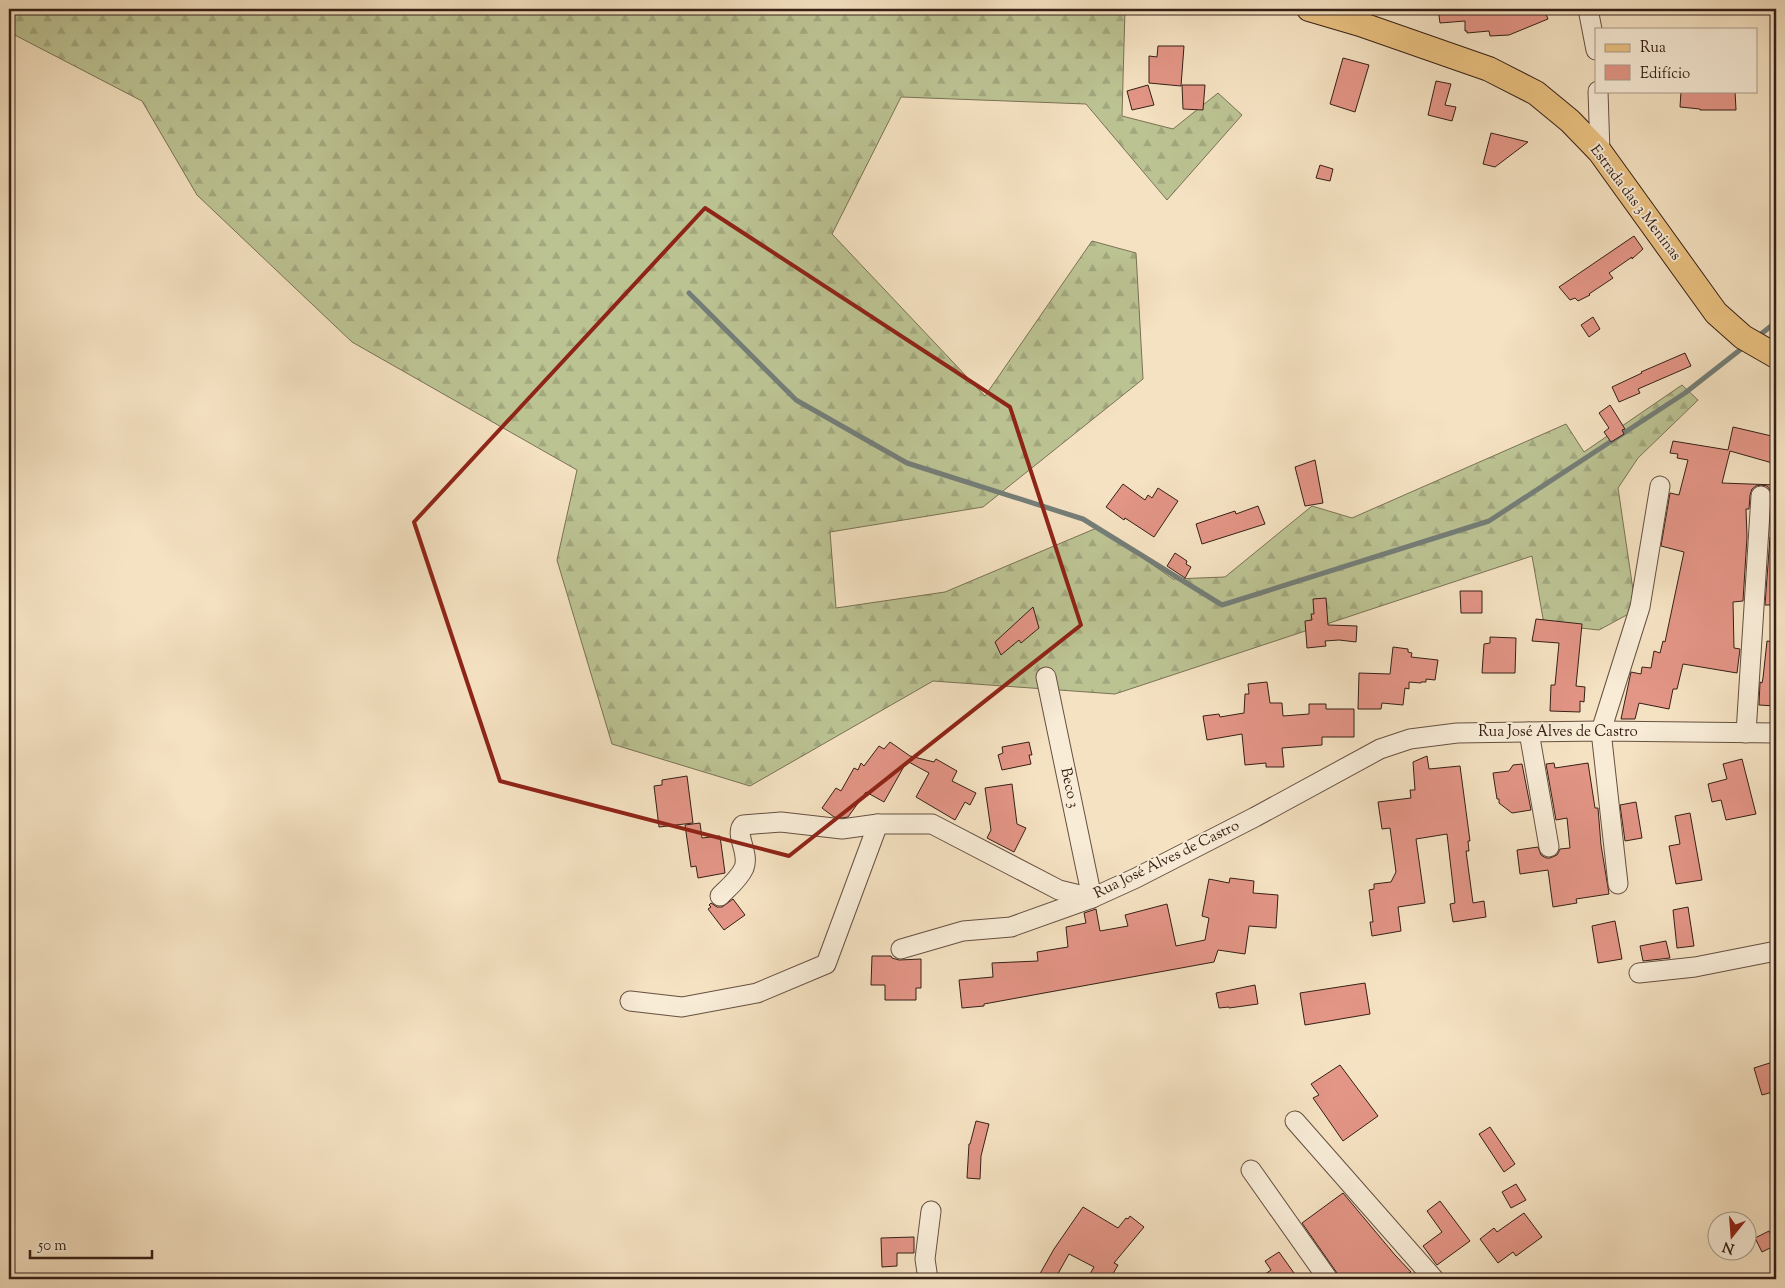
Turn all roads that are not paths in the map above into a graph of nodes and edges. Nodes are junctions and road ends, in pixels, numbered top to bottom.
1 (1309, 9) edge
2 (1588, 9) edge
3 (1595, 45) edge
4 (1598, 92) edge
5 (1600, 152) junction
6 (1775, 356) edge
7 (1660, 486) dead end
8 (1761, 496) dead end
9 (1046, 677) dead end
10 (1601, 731) junction
11 (1529, 732) junction
12 (1746, 733) junction
13 (1776, 733) edge
14 (878, 824) junction
15 (1549, 847) dead end
16 (1618, 884) dead end
17 (720, 896) dead end
18 (1092, 898) junction
19 (901, 949) dead end
20 (1776, 951) edge
21 (1639, 973) dead end
22 (630, 1002) dead end
23 (1295, 1121) dead end
24 (1251, 1170) dead end
25 (931, 1211) dead end
26 (928, 1279) edge
27 (1328, 1279) edge
28 (1434, 1279) edge

1 - 5 main road, Estrada das 3 Meninas
2 - 3 street
4 - 5 street
5 - 6 main road, Estrada das 3 Meninas
7 - 10 street
8 - 12 street
9 - 18 street, Beco 3
10 - 11 street, Rua José Alves de Castro
10 - 12 street, Rua José Alves de Castro
10 - 16 street
11 - 15 street
11 - 18 street, Rua José Alves de Castro
12 - 13 street, Rua José Alves de Castro
14 - 17 street, Rua José Alves de Castro
14 - 18 street, Rua José Alves de Castro
14 - 22 street
18 - 19 street
20 - 21 street
23 - 28 street
24 - 27 street
25 - 26 street

